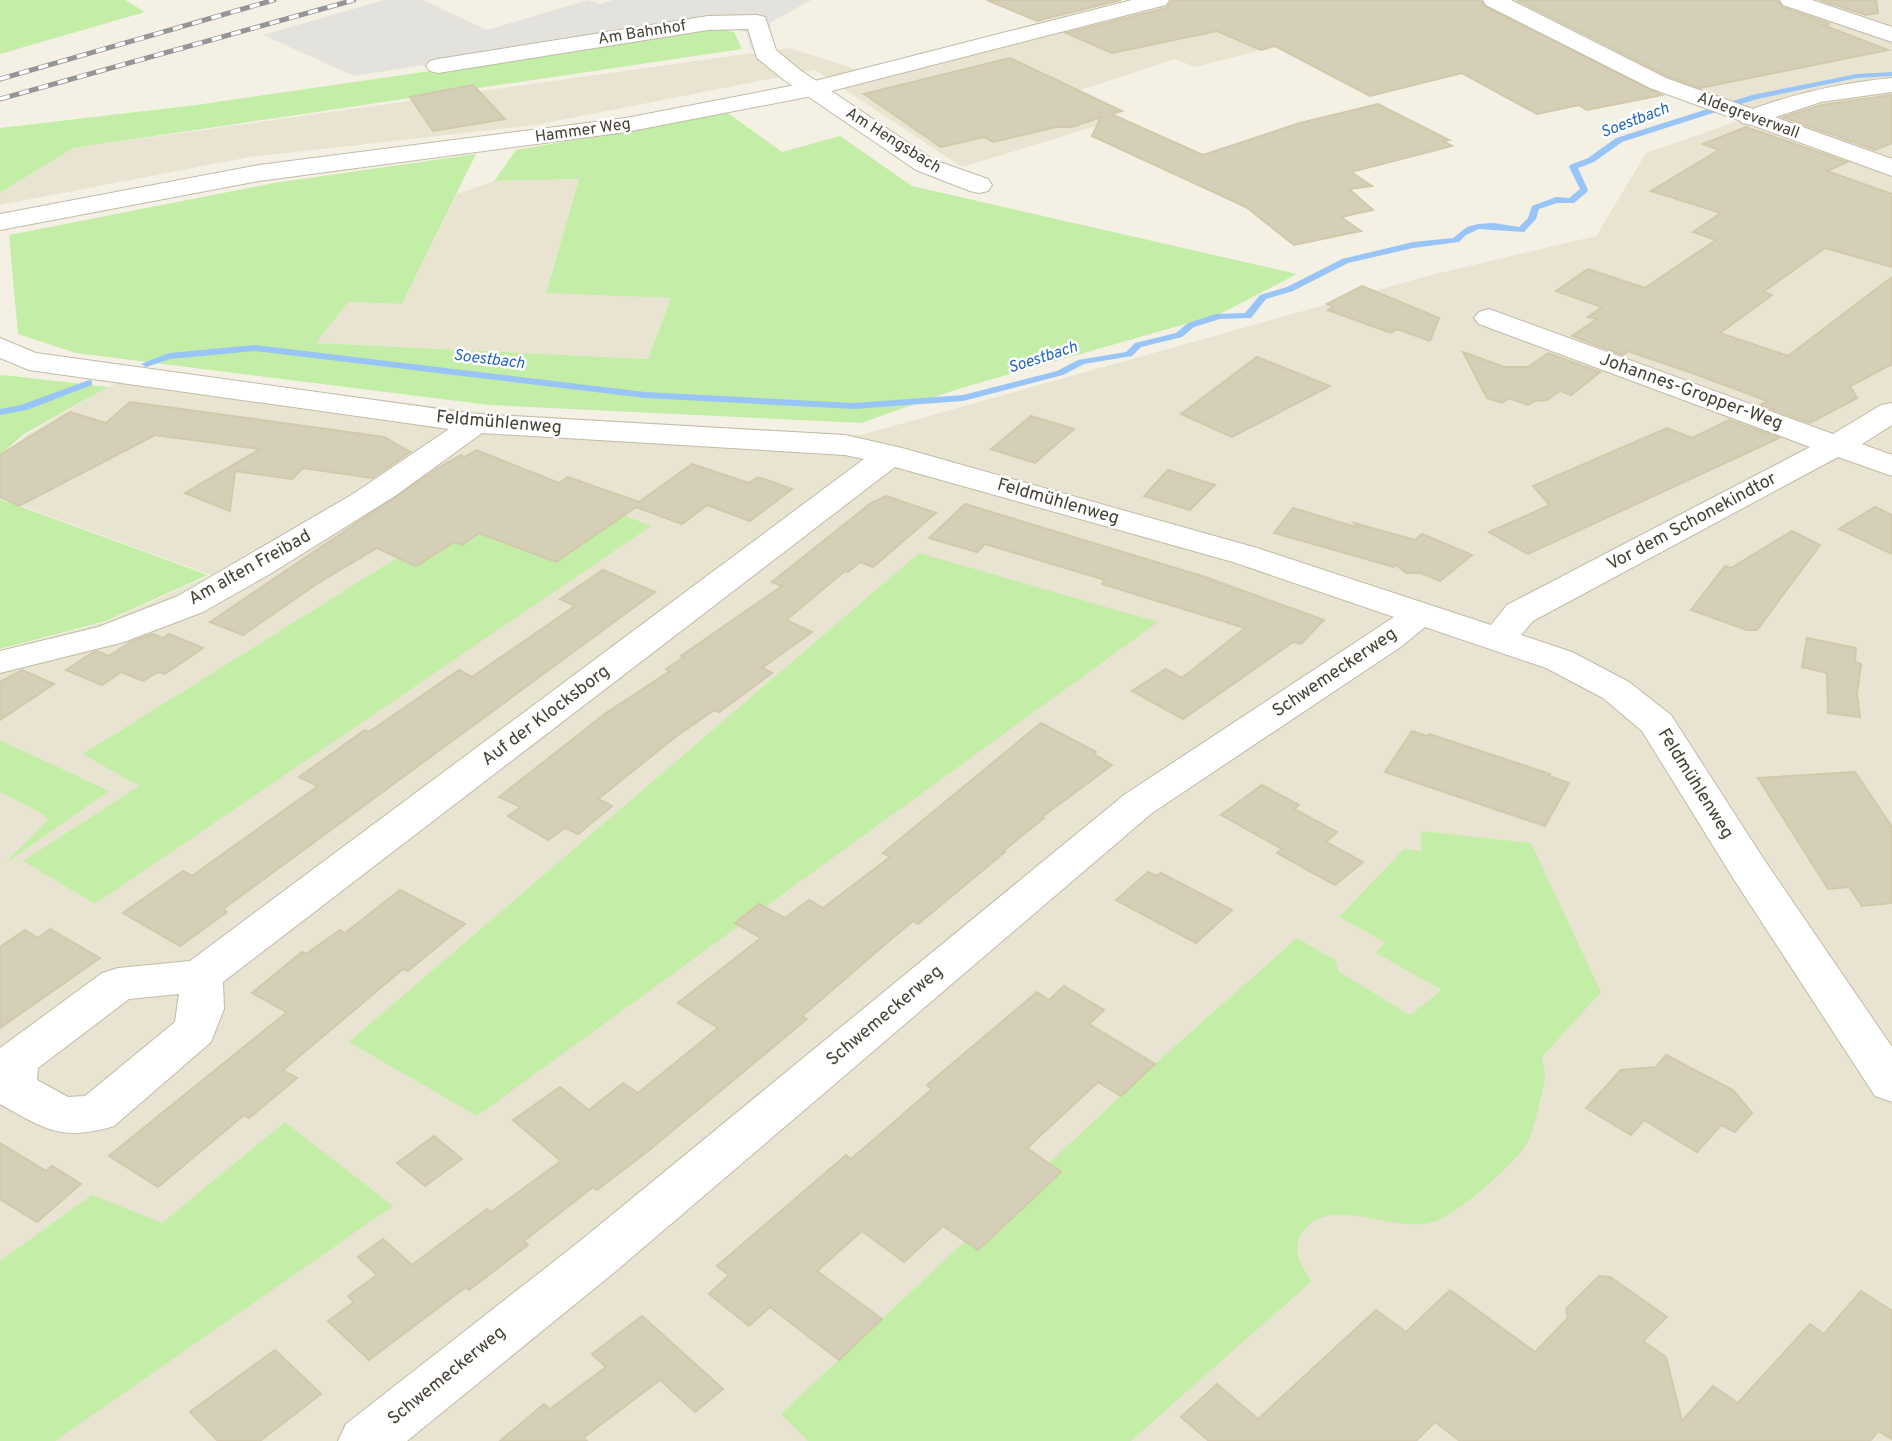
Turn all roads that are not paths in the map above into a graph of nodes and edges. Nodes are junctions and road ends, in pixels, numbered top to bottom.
1 (1158, 0) edge
2 (1494, 0) edge
3 (1791, 0) edge
4 (1892, 36) edge
5 (438, 66) dead end
6 (1892, 85) edge
7 (812, 89) junction
8 (1745, 115) junction
9 (1892, 168) edge
10 (979, 185) dead end
11 (0, 222) edge
12 (1489, 318) dead end
13 (0, 347) edge
14 (1892, 412) edge
15 (475, 423) junction
16 (1837, 445) junction
17 (891, 455) junction
18 (1892, 466) edge
19 (1421, 613) junction
20 (1499, 639) junction
21 (0, 663) edge
22 (201, 976) dead end
23 (1892, 1084) edge
24 (366, 1441) edge

1 - 7 street, Hammer Weg
2 - 8 street, Aldegreverwall
3 - 4 street
5 - 7 street, Am Bahnhof
6 - 8 street
7 - 10 street, Am Hengsbach
7 - 11 street, Hammer Weg
8 - 9 street, Aldegreverwall
12 - 16 street, Johannes-Gropper-Weg
13 - 15 street, Feldmühlenweg
14 - 16 street, Vor dem Schonekindtor
15 - 17 street, Feldmühlenweg
15 - 21 street, Am alten Freibad
16 - 18 street, Johannes-Gropper-Weg
16 - 20 street, Vor dem Schonekindtor
17 - 19 street, Feldmühlenweg
17 - 22 street, Auf der Klocksborg
19 - 20 street, Feldmühlenweg
19 - 24 street, Schwemeckerweg
20 - 23 street, Feldmühlenweg

